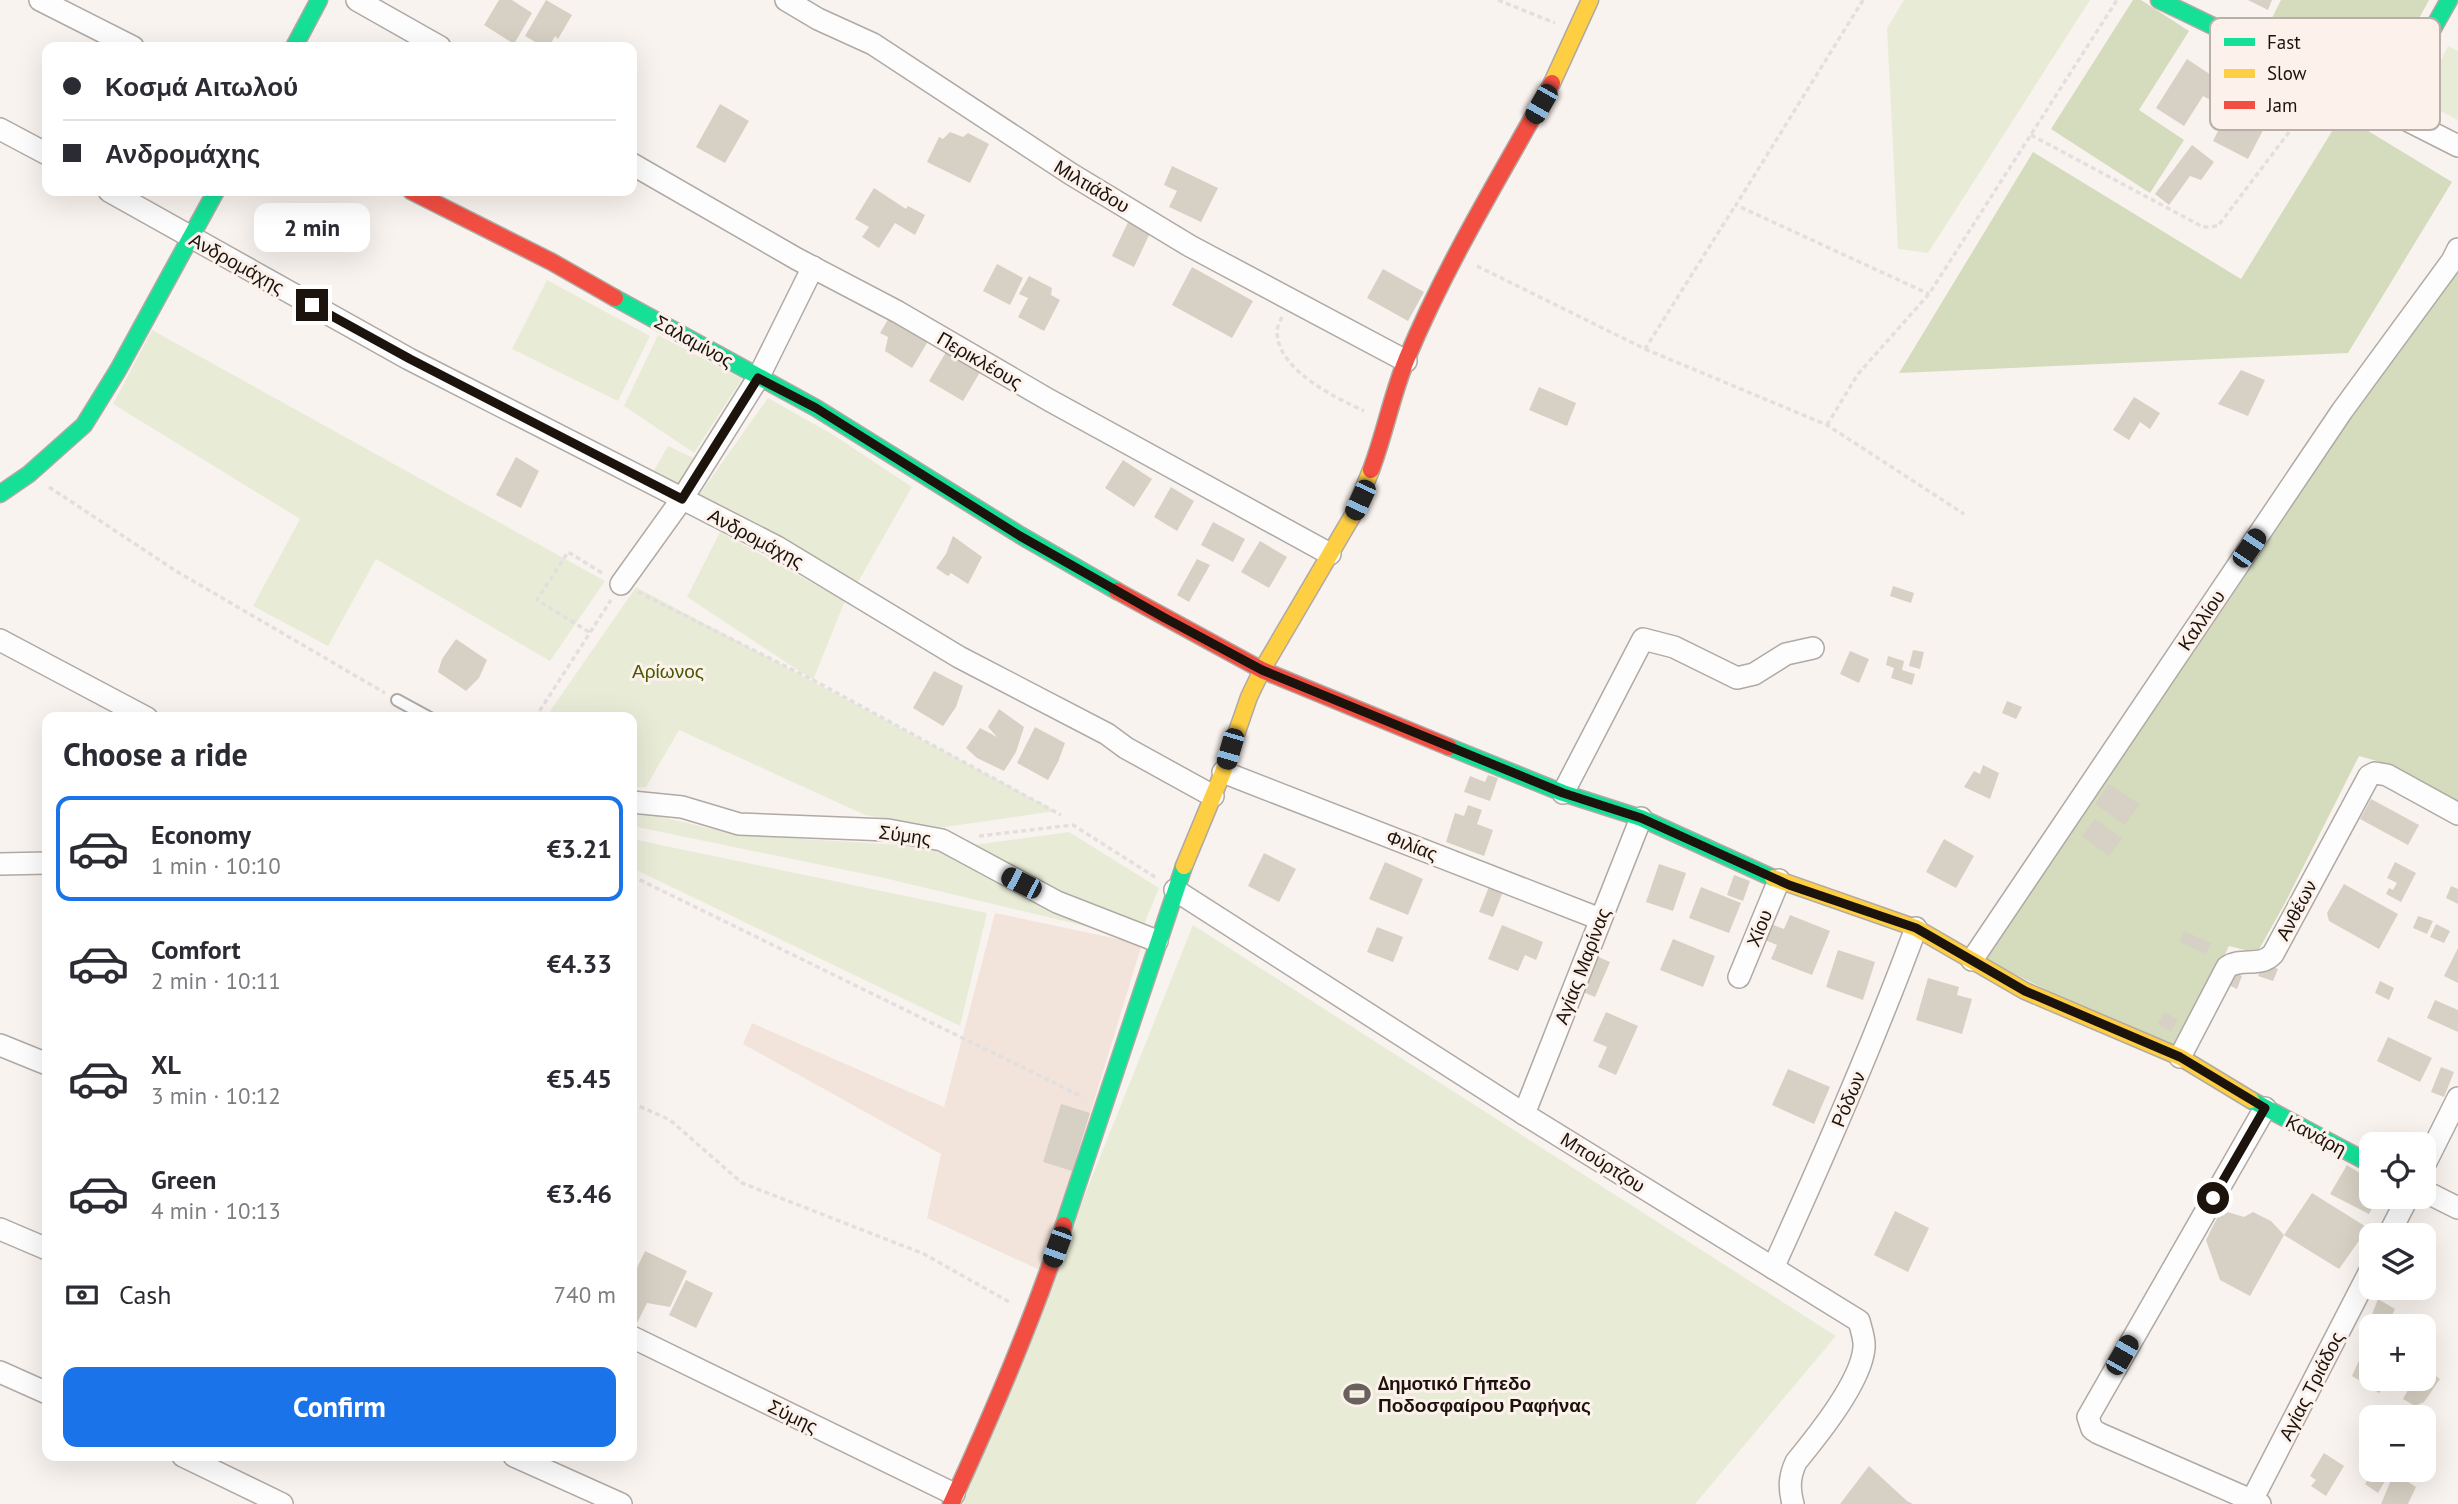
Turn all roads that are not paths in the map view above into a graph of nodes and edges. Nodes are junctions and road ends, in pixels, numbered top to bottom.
1 (40, 0) edge
2 (319, 0) edge
3 (357, 0) edge
4 (786, 0) edge
5 (1590, 0) edge
6 (2159, 0) edge
7 (2449, 0) edge
8 (2439, 18) edge
9 (2210, 24) edge
10 (123, 42) edge
11 (297, 42) edge
12 (431, 42) edge
13 (0, 129) edge
14 (2426, 130) edge
15 (2458, 146) edge
16 (42, 152) edge
17 (637, 167) edge
18 (118, 196) edge
19 (213, 196) edge
20 (421, 196) edge
21 (191, 239) junction
22 (2458, 249) edge
23 (813, 267) junction
24 (1406, 361) junction
25 (758, 378) junction
26 (0, 494) edge
27 (682, 499) junction
28 (1330, 554) junction
29 (621, 584) road end
30 (0, 640) edge
31 (1813, 648) dead end
32 (1262, 670) junction
33 (397, 700) road end
34 (136, 712) edge
35 (419, 712) edge
36 (1223, 772) junction
37 (1563, 793) junction
38 (1213, 796) junction
39 (637, 802) edge
40 (2458, 814) edge
41 (1641, 818) junction
42 (42, 863) edge
43 (0, 864) edge
44 (1779, 880) junction
45 (1175, 890) junction
46 (1600, 919) junction
47 (1916, 928) junction
48 (1157, 941) junction
49 (1972, 960) junction
50 (1738, 977) dead end
51 (0, 1045) edge
52 (2180, 1057) junction
53 (42, 1062) edge
54 (2458, 1098) edge
55 (2265, 1108) junction
56 (1524, 1114) junction
57 (2436, 1142) edge
58 (2359, 1158) edge
59 (2436, 1197) edge
60 (2458, 1208) edge
61 (0, 1228) edge
62 (42, 1247) edge
63 (1773, 1268) junction
64 (2359, 1293) edge
65 (637, 1340) edge
66 (0, 1371) edge
67 (42, 1391) edge
68 (193, 1461) edge
69 (525, 1461) edge
70 (953, 1499) edge
71 (2254, 1503) edge
72 (282, 1504) edge
73 (621, 1504) edge
74 (1793, 1504) edge

1 - 10 street
2 - 11 street
3 - 12 street
4 - 24 street, Μιλτιάδου
5 - 24 street
6 - 9 street
7 - 8 street
13 - 16 street
14 - 15 street
17 - 23 street, Περικλέους
18 - 21 street, Ανδρομάχης
19 - 21 street
20 - 25 street, Σαλαμίνος
21 - 26 street
21 - 27 street, Ανδρομάχης
22 - 49 street, Καλλίου
23 - 25 street
23 - 28 street, Περικλέους
24 - 28 street
25 - 27 street
25 - 32 street, Σαλαμίνος
27 - 29 street
27 - 38 street, Ανδρομάχης
28 - 32 street
30 - 34 street
31 - 37 street
32 - 36 street
32 - 37 street, Κανάρη
33 - 35 lane
36 - 38 street
36 - 46 street, Φιλίας
37 - 41 street, Κανάρη
38 - 45 street
39 - 48 street, Σύμης
40 - 52 street, Ανθέων
41 - 44 street, Κανάρη
41 - 46 street, Αγίας Μαρίνας
42 - 43 street
44 - 47 street, Κανάρη
44 - 50 street, Χίου
45 - 48 street
45 - 56 street, Μπούρτζου
46 - 56 street, Αγίας Μαρίνας
47 - 49 street, Κανάρη
47 - 63 street, Ρόδων
48 - 70 street
49 - 52 street, Κανάρη
51 - 53 street
52 - 55 street, Κανάρη
54 - 57 street
55 - 58 street, Κανάρη
55 - 71 street
56 - 63 street, Μπούρτζου
59 - 60 street
61 - 62 street
63 - 74 street, Μπούρτζου
64 - 71 street, Αγίας Τριάδος
65 - 70 street, Σύμης
66 - 67 street
68 - 72 street
69 - 73 street

